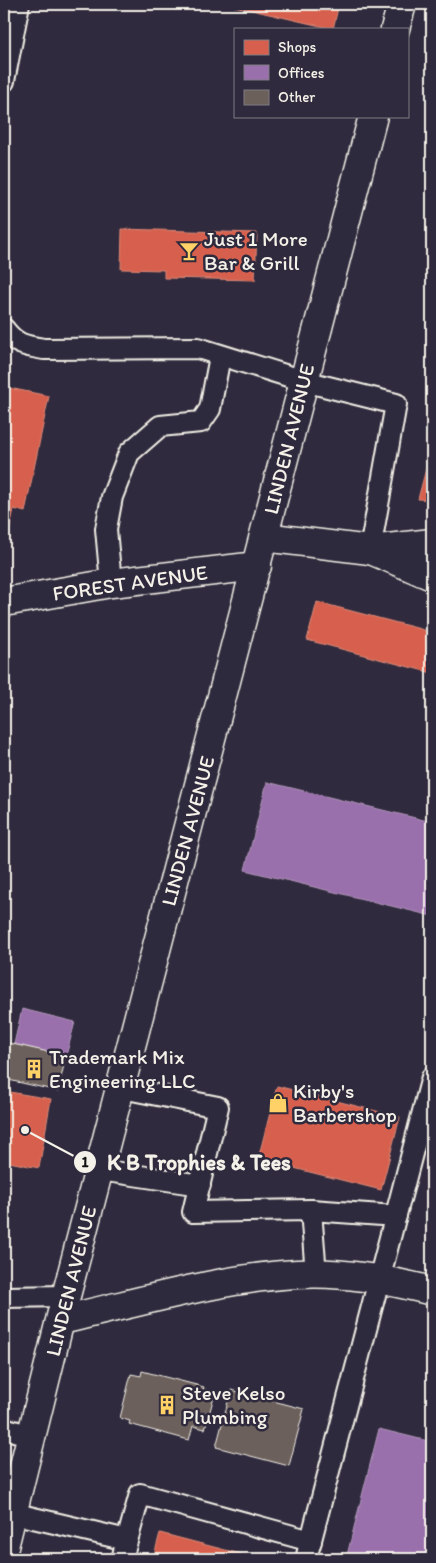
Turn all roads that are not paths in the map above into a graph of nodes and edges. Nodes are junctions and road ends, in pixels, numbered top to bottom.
1 (19, 4) edge
2 (402, 4) edge
3 (395, 28) edge
4 (4, 81) edge
5 (372, 118) edge
6 (4, 329) edge
7 (220, 356) junction
8 (304, 381) junction
9 (264, 537) junction
10 (432, 543) edge
11 (370, 550) junction
12 (257, 566) junction
13 (432, 576) edge
14 (111, 583) junction
15 (4, 602) edge
16 (432, 1077) edge
17 (122, 1088) junction
18 (100, 1170) junction
19 (200, 1185) junction
20 (312, 1210) junction
21 (396, 1216) junction
22 (316, 1275) junction
23 (380, 1278) junction
24 (432, 1291) edge
25 (4, 1297) edge
26 (64, 1308) junction
27 (4, 1428) edge
28 (31, 1436) junction
29 (6, 1533) edge
30 (124, 1550) edge
31 (308, 1550) edge

1 - 4 lane
2 - 3 street
5 - 8 street, LINDEN AVENUE
6 - 7 lane
7 - 8 lane
7 - 14 lane
8 - 9 street, LINDEN AVENUE
8 - 11 lane
9 - 11 street
9 - 12 street, LINDEN AVENUE
10 - 11 street
11 - 13 street
12 - 14 street, FOREST AVENUE
12 - 17 street, LINDEN AVENUE
14 - 15 street, FOREST AVENUE
16 - 21 lane
17 - 18 street, LINDEN AVENUE
17 - 19 lane
18 - 19 lane
18 - 26 street, LINDEN AVENUE
19 - 20 lane
20 - 21 lane
20 - 22 lane
21 - 23 lane
22 - 23 street
22 - 26 street
23 - 24 street
23 - 31 lane
25 - 26 lane
26 - 28 street, LINDEN AVENUE
27 - 28 lane
28 - 29 street, LINDEN AVENUE
29 - 30 lane
30 - 31 lane

